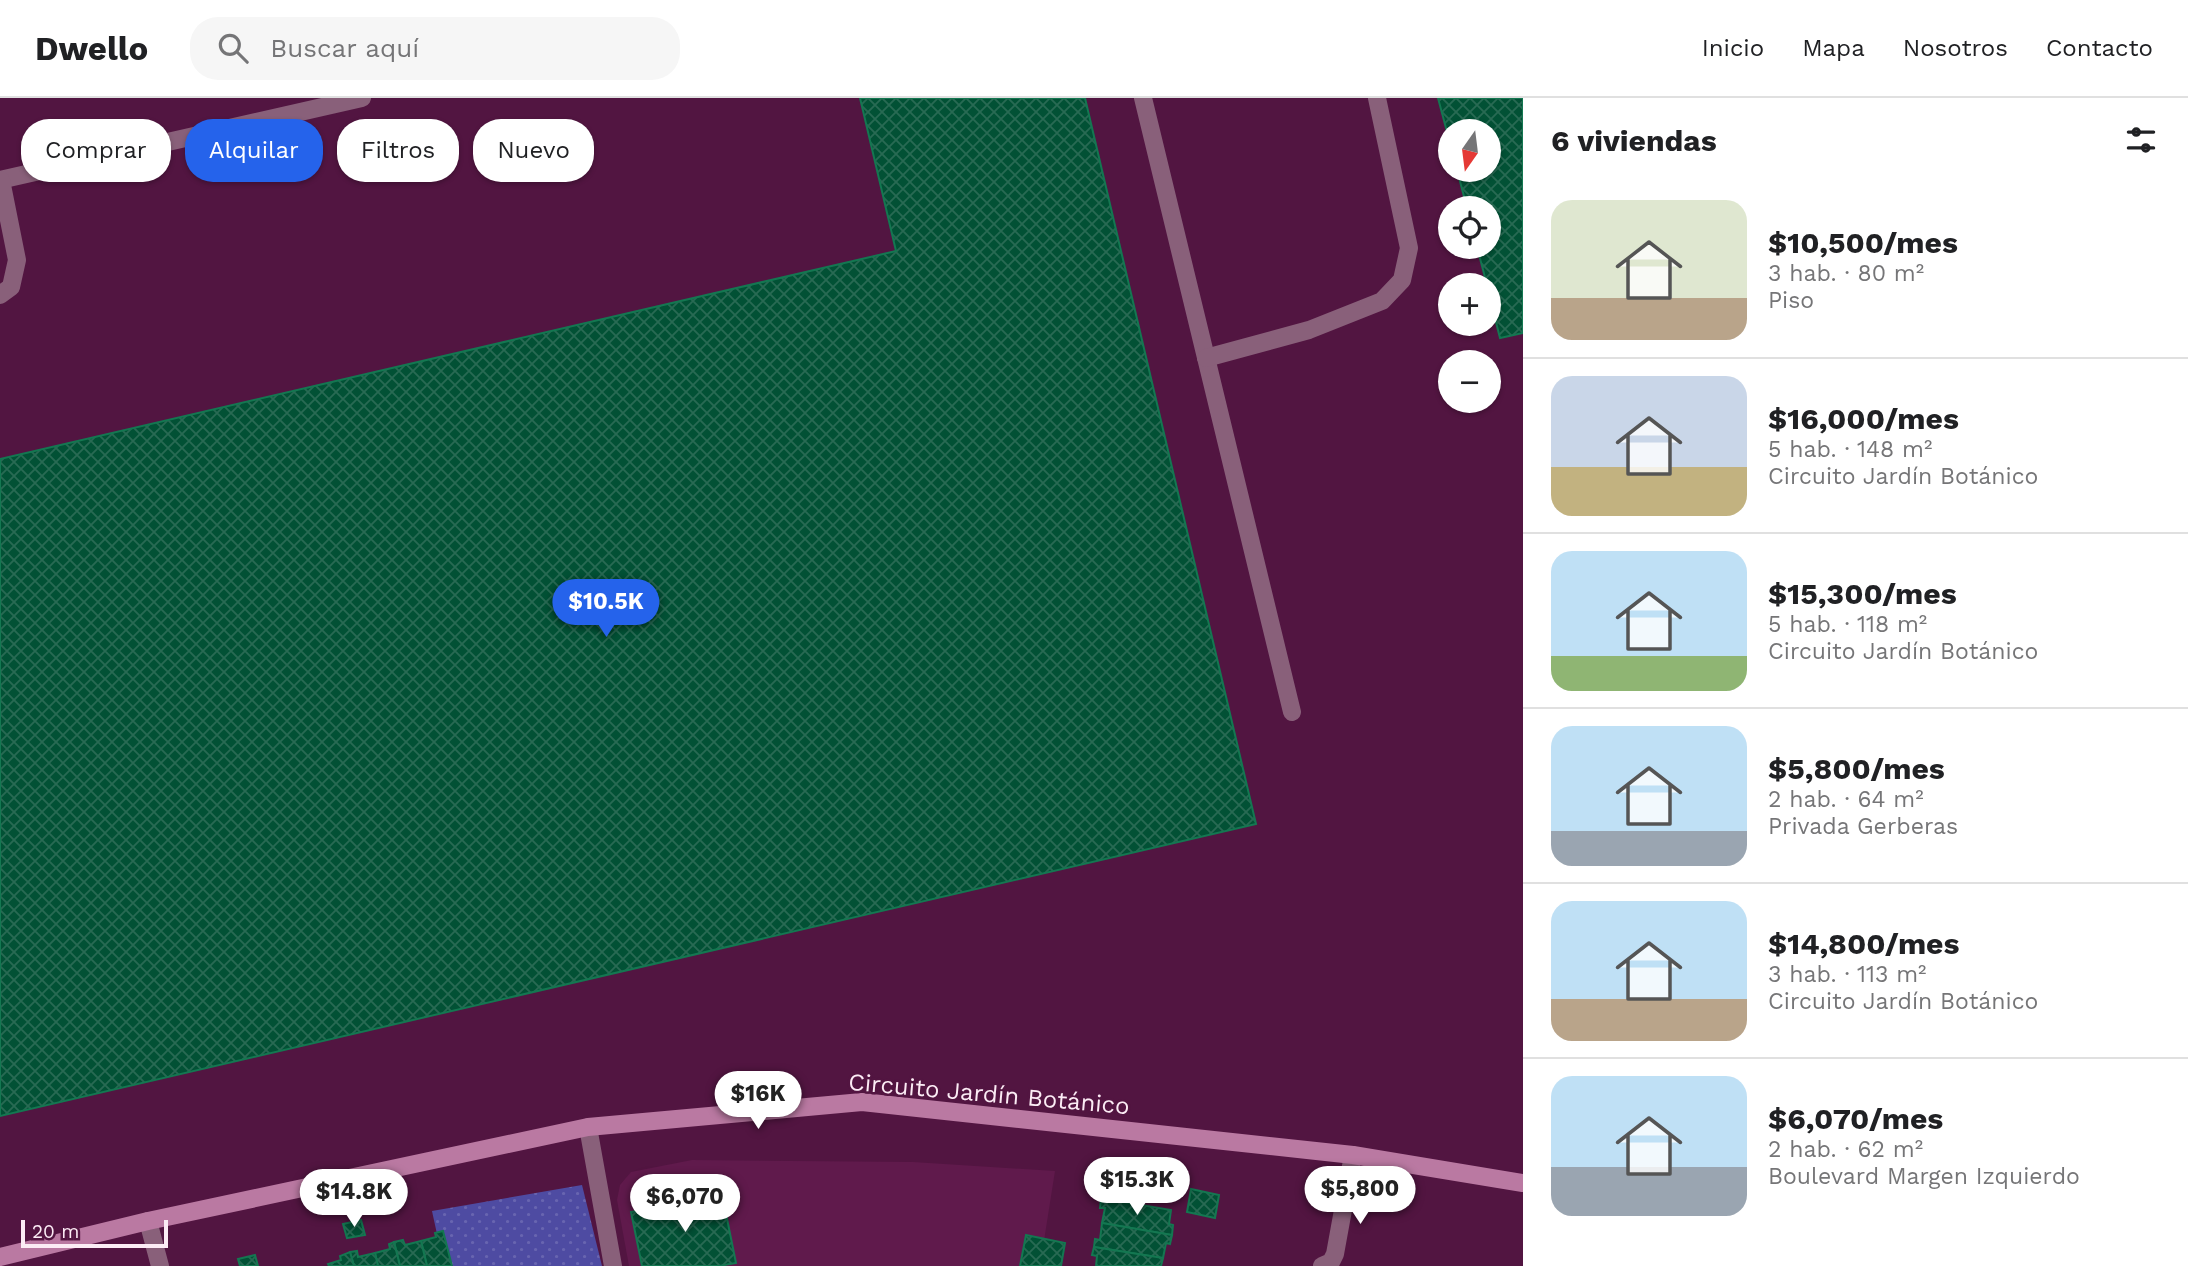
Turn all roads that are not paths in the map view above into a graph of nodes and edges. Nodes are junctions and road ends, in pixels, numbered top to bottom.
1 (362, 98) edge
2 (1143, 98) edge
3 (1377, 98) edge
4 (0, 180) edge
5 (0, 295) edge
6 (1206, 358) junction
7 (1292, 712) dead end
8 (588, 1127) junction
9 (1353, 1155) junction
10 (1523, 1183) edge
11 (148, 1221) junction
12 (0, 1257) edge
13 (160, 1266) edge
14 (613, 1266) edge
15 (1322, 1266) edge

1 - 4 street
2 - 6 street
3 - 6 street
4 - 5 street
6 - 7 street
8 - 9 street, Circuito Jardín Botánico
8 - 11 street, Circuito Jardín Botánico
8 - 14 street
9 - 10 street, Circuito Jardín Botánico
9 - 15 street
11 - 12 street, Circuito Jardín Botánico
11 - 13 street

